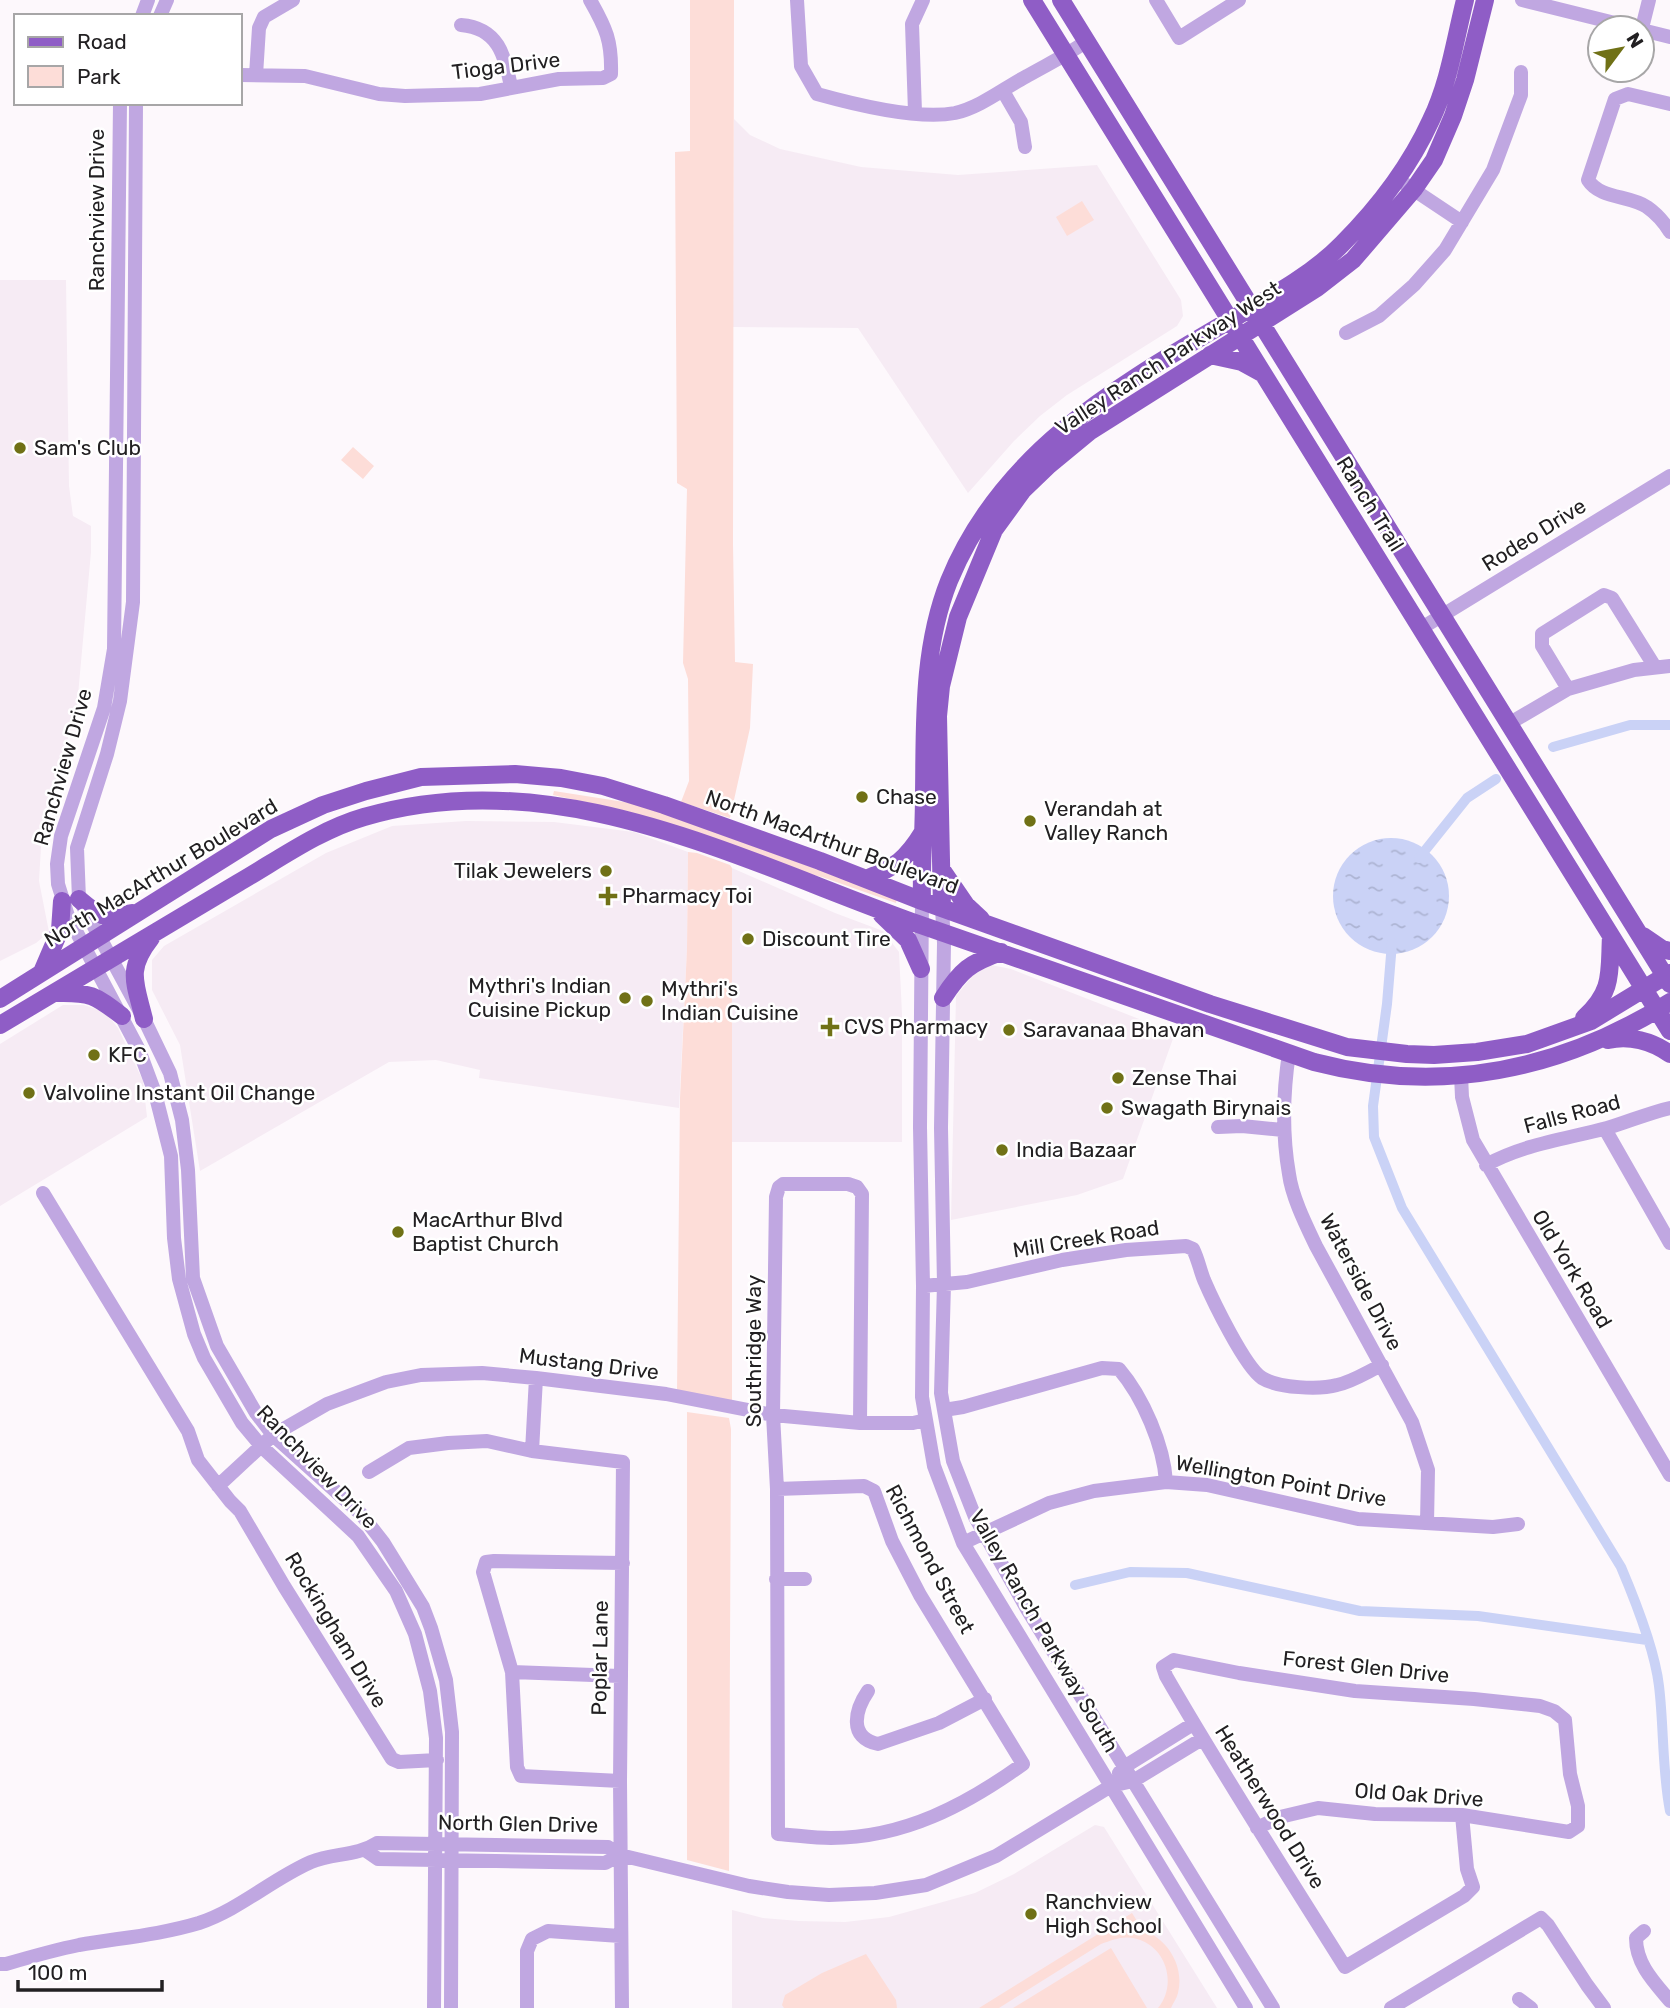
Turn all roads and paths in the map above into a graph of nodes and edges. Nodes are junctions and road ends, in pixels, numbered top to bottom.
1 (293, 0) edge
2 (590, 0) edge
3 (797, 0) edge
4 (923, 0) edge
5 (1032, 0) edge
6 (1061, 0) edge
7 (1156, 0) edge
8 (1239, 0) edge
9 (1465, 0) edge
10 (1485, 0) edge
11 (1522, 0) edge
12 (1586, 16) edge
13 (461, 25) dead end
14 (1087, 41) junction
15 (1066, 56) junction
16 (1521, 72) dead end
17 (242, 75) edge
18 (256, 75) junction
19 (510, 87) junction
20 (1003, 91) junction
21 (1670, 104) edge
22 (120, 105) edge
23 (136, 105) edge
24 (915, 112) junction
25 (1025, 147) dead end
26 (119, 148) junction
27 (136, 149) junction
28 (1139, 174) junction
29 (1398, 179) junction
30 (1414, 189) junction
31 (1462, 222) junction
32 (1204, 230) junction
33 (1670, 232) edge
34 (1209, 287) junction
35 (1256, 315) junction
36 (1230, 320) junction
37 (1346, 333) dead end
38 (1204, 335) junction
39 (1240, 336) junction
40 (1210, 355) junction
41 (1262, 373) junction
42 (1043, 459) junction
43 (1670, 476) edge
44 (116, 601) junction
45 (133, 602) junction
46 (1443, 617) junction
47 (116, 618) junction
48 (131, 621) junction
49 (1420, 629) junction
50 (941, 651) junction
51 (1670, 666) edge
52 (1655, 667) junction
53 (1568, 689) junction
54 (1510, 723) junction
55 (528, 774) junction
56 (548, 776) junction
57 (534, 801) junction
58 (1558, 801) junction
59 (1536, 815) junction
60 (923, 832) junction
61 (942, 870) junction
62 (866, 879) junction
63 (71, 900) junction
64 (922, 901) junction
65 (874, 908) junction
66 (942, 908) junction
67 (142, 911) junction
68 (986, 923) junction
69 (1632, 923) junction
70 (921, 925) junction
71 (155, 932) junction
72 (944, 932) junction
73 (1611, 936) junction
74 (91, 942) junction
75 (1670, 951) edge
76 (1001, 952) junction
77 (102, 963) junction
78 (921, 969) junction
79 (42, 972) junction
80 (1668, 978) edge
81 (1158, 983) junction
82 (1644, 990) junction
83 (52, 993) junction
84 (943, 998) junction
85 (0, 999) edge
86 (1149, 1004) junction
87 (1664, 1006) edge
88 (122, 1016) junction
89 (144, 1019) junction
90 (0, 1026) edge
91 (1575, 1027) junction
92 (1670, 1031) edge
93 (1581, 1047) junction
94 (1289, 1053) junction
95 (1670, 1054) edge
96 (1461, 1075) junction
97 (1670, 1108) edge
98 (920, 1127) junction
99 (1218, 1127) dead end
100 (941, 1128) junction
101 (1605, 1129) junction
102 (1283, 1130) junction
103 (1486, 1165) junction
104 (43, 1193) dead end
105 (188, 1205) junction
106 (172, 1206) junction
107 (1670, 1243) edge
108 (944, 1284) junction
109 (923, 1286) junction
110 (1382, 1365) junction
111 (536, 1378) junction
112 (944, 1410) junction
113 (773, 1415) junction
114 (926, 1420) junction
115 (860, 1423) junction
116 (273, 1435) junction
117 (262, 1447) junction
118 (532, 1451) junction
119 (369, 1472) dead end
120 (1670, 1475) edge
121 (1166, 1482) junction
122 (218, 1486) junction
123 (777, 1489) junction
124 (1427, 1523) junction
125 (1518, 1524) dead end
126 (984, 1533) junction
127 (963, 1543) junction
128 (623, 1563) junction
129 (776, 1579) junction
130 (805, 1580) dead end
131 (431, 1628) junction
132 (415, 1634) junction
133 (1163, 1667) joint
134 (512, 1672) junction
135 (620, 1676) junction
136 (868, 1691) dead end
137 (985, 1699) junction
138 (1193, 1724) junction
139 (1202, 1739) junction
140 (1161, 1744) junction
141 (1171, 1758) junction
142 (436, 1760) junction
143 (1023, 1765) joint
144 (1124, 1767) junction
145 (620, 1781) junction
146 (1133, 1781) junction
147 (1111, 1786) junction
148 (1462, 1815) junction
149 (1578, 1826) joint
150 (1257, 1828) junction
151 (435, 1842) junction
152 (452, 1843) junction
153 (365, 1850) junction
154 (620, 1855) junction
155 (435, 1859) junction
156 (452, 1861) junction
157 (1644, 1931) dead end
158 (620, 1936) junction
159 (1246, 1964) junction
160 (2, 1966) edge
161 (1227, 1976) junction
162 (1670, 2001) edge
163 (434, 2008) edge
164 (451, 2008) edge
165 (527, 2008) edge
166 (622, 2008) edge
167 (1246, 2008) edge
168 (1273, 2008) edge
169 (1391, 2008) edge
170 (1604, 2008) edge

1 - 18 street
2 - 19 street, Tioga Drive
3 - 24 street
4 - 24 street
5 - 15 main road, Ranch Trail
6 - 14 main road, Ranch Trail
7 - 8 street
9 - 29 main road, Valley Ranch Parkway West
10 - 30 main road, Valley Ranch Parkway West
11 - 12 street
13 - 19 street
14 - 15 street
14 - 32 main road, Ranch Trail
15 - 20 street
15 - 28 main road, Ranch Trail
16 - 31 street
17 - 18 street, Tioga Drive
18 - 19 street, Tioga Drive
20 - 24 street
20 - 25 street
21 - 33 street
22 - 26 street, Ranchview Drive
23 - 27 street, Ranchview Drive
26 - 27 street
26 - 44 street, Ranchview Drive
27 - 45 street, Ranchview Drive
28 - 32 main road
28 - 34 main road, Ranch Trail
29 - 30 street
29 - 35 main road, Valley Ranch Parkway West
30 - 31 street
30 - 35 main road, Valley Ranch Parkway West
31 - 37 street
32 - 35 main road, Ranch Trail
34 - 36 main road, Ranch Trail
34 - 38 main road
35 - 36 main road, Valley Ranch Parkway West
35 - 39 main road, Valley Ranch Parkway West
35 - 46 main road, Ranch Trail
36 - 38 main road, Valley Ranch Parkway West
36 - 39 main road, Ranch Trail
38 - 42 main road, Valley Ranch Parkway West
39 - 40 main road, Valley Ranch Parkway West
39 - 41 main road, Ranch Trail
40 - 41 main road
40 - 42 main road, Valley Ranch Parkway West
41 - 49 main road, Ranch Trail
42 - 50 main road, Valley Ranch Parkway West
43 - 46 street, Rodeo Drive
44 - 45 street
44 - 47 street, Ranchview Drive
45 - 48 street, Ranchview Drive
46 - 49 street, Rodeo Drive
46 - 54 main road, Ranch Trail
47 - 48 street
47 - 63 street, Ranchview Drive
48 - 63 street, Ranchview Drive
49 - 59 main road, Ranch Trail
50 - 60 main road, Valley Ranch Parkway West
50 - 61 main road, Valley Ranch Parkway West
51 - 52 street
52 - 53 street
52 - 53 street
53 - 54 street
54 - 58 main road, Ranch Trail
55 - 56 main road, North MacArthur Boulevard
55 - 57 main road
55 - 67 main road, North MacArthur Boulevard
56 - 57 main road
56 - 62 main road, North MacArthur Boulevard
57 - 65 main road
57 - 71 main road
58 - 59 main road
58 - 69 main road, Ranch Trail
59 - 73 main road, Ranch Trail
60 - 62 main road
60 - 64 main road, Valley Ranch Parkway West
61 - 66 main road, Valley Ranch Parkway West
61 - 68 main road
62 - 64 main road, North MacArthur Boulevard
63 - 67 main road
63 - 74 street, Ranchview Drive
63 - 79 main road
64 - 66 main road, North MacArthur Boulevard
64 - 70 street, Valley Ranch Parkway South
65 - 70 main road
65 - 78 main road
66 - 68 main road, North MacArthur Boulevard
66 - 72 street, Valley Ranch Parkway South
67 - 74 main road, North MacArthur Boulevard
68 - 81 main road, North MacArthur Boulevard
69 - 75 main road
69 - 80 main road, Ranch Trail
70 - 72 main road
70 - 78 street, Valley Ranch Parkway South
71 - 77 main road
71 - 89 main road
72 - 76 main road
72 - 84 street, Valley Ranch Parkway South
73 - 82 main road, Ranch Trail
73 - 91 main road
74 - 77 street, Ranchview Drive
74 - 79 main road, North MacArthur Boulevard
76 - 84 main road
76 - 86 main road
77 - 83 main road
77 - 88 street, Ranchview Drive
77 - 89 street, Ranchview Drive
78 - 98 street, Valley Ranch Parkway South
79 - 85 main road, North MacArthur Boulevard
80 - 82 main road, North MacArthur Boulevard
81 - 86 main road
81 - 91 main road, North MacArthur Boulevard
82 - 87 main road, Ranch Trail
82 - 91 main road, North MacArthur Boulevard
83 - 88 main road
83 - 90 main road
84 - 100 street, Valley Ranch Parkway South
86 - 94 main road
87 - 92 main road, Ranch Trail
87 - 93 main road
88 - 106 street, Ranchview Drive
89 - 105 street, Ranchview Drive
93 - 95 main road
93 - 96 main road
94 - 96 main road
94 - 102 street, Waterside Drive
96 - 103 street, Old York Road
97 - 101 street, Falls Road
98 - 100 street
98 - 109 street, Valley Ranch Parkway South
99 - 102 street
100 - 108 street, Valley Ranch Parkway South
101 - 103 street, Falls Road
101 - 107 street
102 - 110 street, Waterside Drive
103 - 120 street, Old York Road
104 - 122 street, Rockingham Drive
105 - 106 street
105 - 116 street, Ranchview Drive
106 - 117 street, Ranchview Drive
108 - 109 street, Mill Creek Road
108 - 110 street, Mill Creek Road
108 - 112 street, Valley Ranch Parkway South
109 - 114 street, Valley Ranch Parkway South
110 - 124 street, Waterside Drive
111 - 113 street, Mustang Drive
111 - 116 street, Mustang Drive
111 - 118 street
112 - 121 street
112 - 126 street, Valley Ranch Parkway South
113 - 115 street, Mustang Drive
113 - 115 street, Southridge Way
113 - 123 street, Southridge Way
114 - 115 street, Mustang Drive
114 - 127 street, Valley Ranch Parkway South
116 - 117 street, Mustang Drive
116 - 131 street, Ranchview Drive
117 - 122 street
117 - 132 street, Ranchview Drive
118 - 119 street
118 - 128 street, Poplar Lane
121 - 124 street, Wellington Point Drive
121 - 126 street, Wellington Point Drive
122 - 142 street, Rockingham Drive
123 - 129 street, Southridge Way
123 - 137 street, Richmond Street
124 - 125 street, Wellington Point Drive
126 - 127 street, Wellington Point Drive
126 - 144 street, Valley Ranch Parkway South
127 - 147 street, Valley Ranch Parkway South
128 - 134 street
128 - 135 street, Poplar Lane
129 - 130 street
129 - 143 street, Southridge Way
131 - 132 street
131 - 152 street, Ranchview Drive
132 - 142 street, Ranchview Drive
133 - 138 street, Heatherwood Drive
133 - 149 street, Forest Glen Drive
134 - 135 street
134 - 145 street
135 - 145 street, Poplar Lane
136 - 137 street
137 - 143 street, Richmond Street
138 - 139 street, Heatherwood Drive
138 - 140 street
139 - 141 street
139 - 150 street, Heatherwood Drive
140 - 141 street
140 - 144 street
141 - 146 street
142 - 151 street, Ranchview Drive
144 - 146 street, Valley Ranch Parkway South
144 - 147 street
145 - 154 street, Poplar Lane
146 - 147 street
146 - 159 street, Valley Ranch Parkway South
147 - 154 street
147 - 161 street, Valley Ranch Parkway South
148 - 149 street, Old Oak Drive
148 - 150 street, Old Oak Drive
148 - 150 street, Heatherwood Drive
151 - 152 street, North Glen Drive
151 - 153 street, North Glen Drive
151 - 155 street, Ranchview Drive
152 - 154 street, North Glen Drive
152 - 156 street, Ranchview Drive
153 - 155 street, North Glen Drive
153 - 160 street, North Glen Drive
154 - 156 street, North Glen Drive
154 - 158 street, Poplar Lane
155 - 156 street, North Glen Drive
155 - 163 street, Ranchview Drive
156 - 164 street, Ranchview Drive
157 - 162 street
158 - 165 street
158 - 166 street, Poplar Lane
159 - 161 street
159 - 168 street, Valley Ranch Parkway South
161 - 167 street, Valley Ranch Parkway South
169 - 170 street

